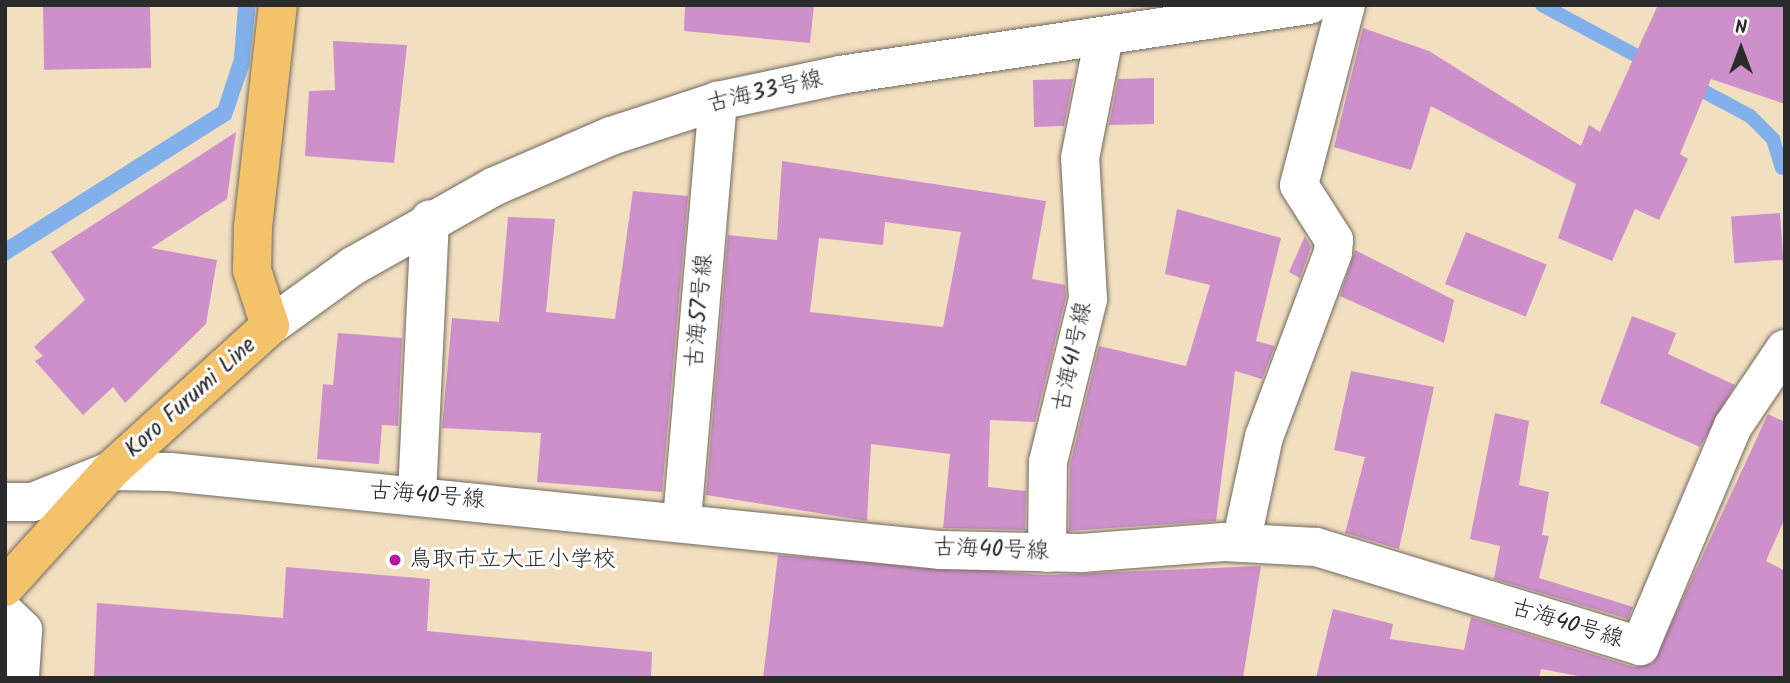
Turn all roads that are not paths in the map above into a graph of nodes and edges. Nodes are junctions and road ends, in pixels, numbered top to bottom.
1 (278, 5) edge
2 (1310, 5) edge
3 (1346, 5) edge
4 (1156, 17) edge
5 (1104, 37) junction
6 (718, 101) junction
7 (430, 219) junction
8 (270, 326) junction
9 (1785, 349) edge
10 (110, 471) junction
11 (417, 495) junction
12 (5, 502) edge
13 (682, 520) junction
14 (1241, 543) junction
15 (1047, 553) junction
16 (5, 587) edge
17 (5, 613) edge
18 (1639, 662) edge
19 (20, 678) edge

1 - 8 main road, Koro Furumi Line
2 - 4 street, 古海33号線
3 - 14 street
4 - 5 street, 古海33号線
5 - 6 street, 古海33号線
5 - 15 street, 古海41号線
6 - 7 street, 古海33号線
6 - 13 street, 古海57号線
7 - 8 street, 古海33号線
7 - 11 street
8 - 10 main road, Koro Furumi Line
9 - 18 street, 古海40号線
10 - 11 street, 古海40号線
10 - 12 street, 古海40号線
10 - 16 main road, Koro Furumi Line
11 - 13 street, 古海40号線
13 - 15 street, 古海40号線
14 - 15 street, 古海40号線
14 - 18 street, 古海40号線
17 - 19 street

